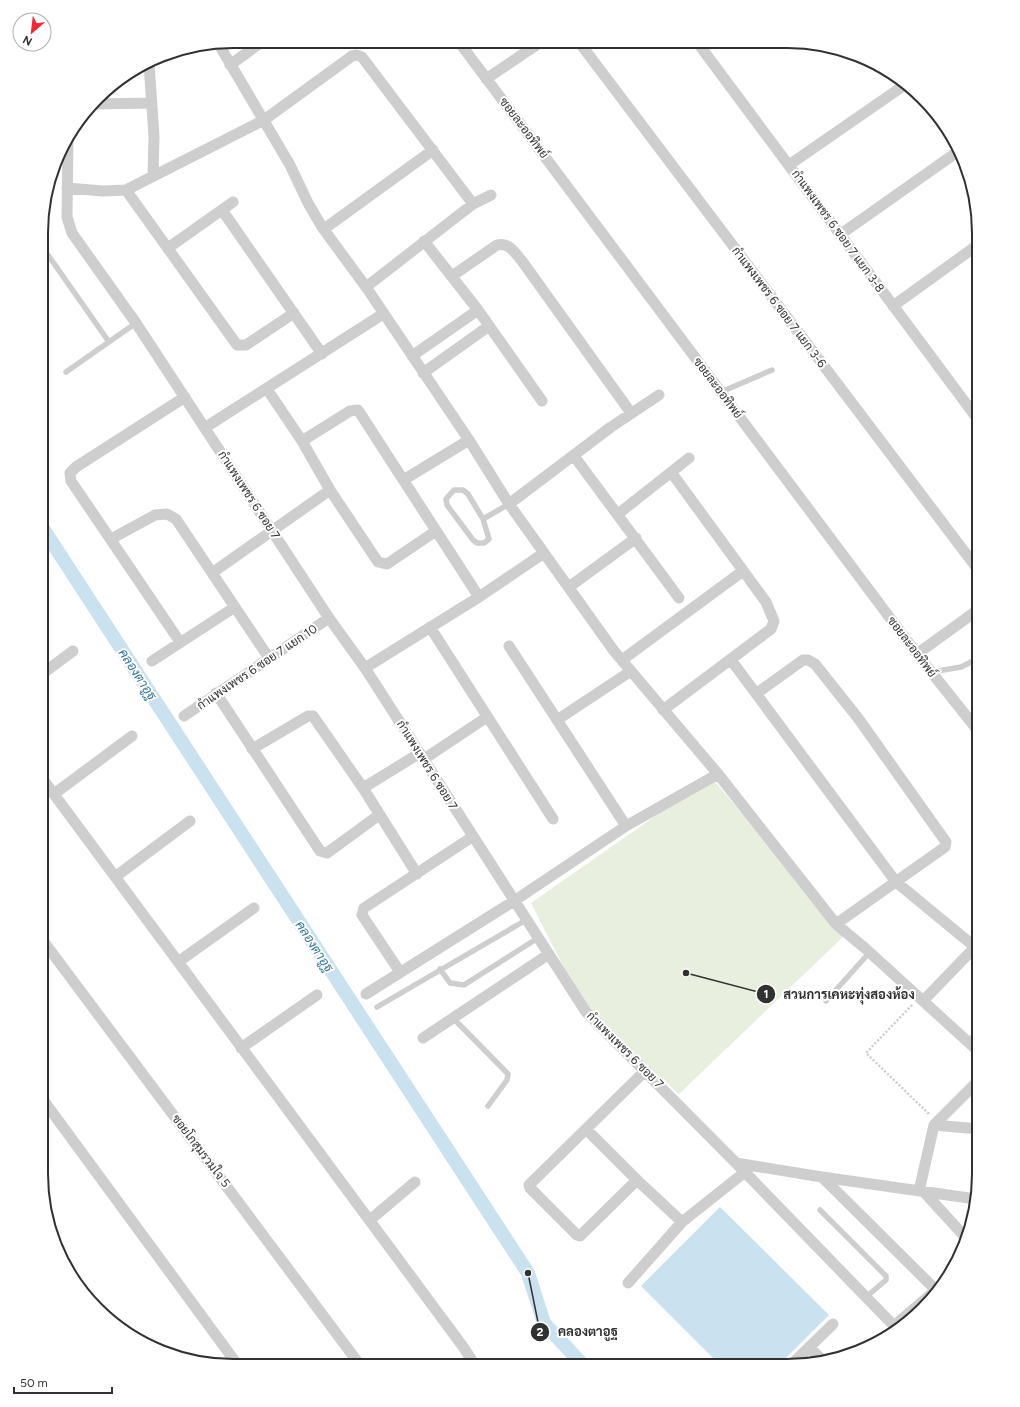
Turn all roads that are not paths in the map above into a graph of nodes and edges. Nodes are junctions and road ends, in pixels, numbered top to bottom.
1 (220, 48) edge
2 (253, 48) edge
3 (463, 48) edge
4 (532, 48) edge
5 (584, 48) edge
6 (701, 48) edge
7 (230, 65) junction
8 (149, 68) edge
9 (486, 79) junction
10 (901, 87) edge
11 (152, 103) junction
12 (100, 104) edge
13 (264, 120) junction
14 (433, 150) junction
15 (67, 151) edge
16 (954, 154) edge
17 (789, 165) junction
18 (153, 176) junction
19 (67, 188) junction
20 (126, 190) junction
21 (491, 195) dead end
22 (233, 202) dead end
23 (473, 204) junction
24 (222, 210) junction
25 (324, 229) junction
26 (841, 234) junction
27 (424, 241) junction
28 (168, 248) junction
29 (972, 249) edge
30 (48, 255) dead end
31 (452, 276) junction
32 (366, 287) junction
33 (893, 306) junction
34 (478, 310) junction
35 (294, 313) junction
36 (382, 314) junction
37 (136, 323) junction
38 (489, 326) junction
39 (109, 342) junction
40 (322, 354) junction
41 (412, 356) junction
42 (772, 370) dead end
43 (66, 372) dead end
44 (423, 373) junction
45 (267, 389) junction
46 (721, 392) junction
47 (659, 395) dead end
48 (185, 397) junction
49 (542, 401) dead end
50 (972, 412) edge
51 (632, 413) junction
52 (206, 427) junction
53 (469, 440) junction
54 (302, 441) junction
55 (574, 456) junction
56 (690, 458) dead end
57 (671, 472) junction
58 (404, 479) junction
59 (330, 490) junction
60 (509, 504) junction
61 (618, 514) junction
62 (483, 519) junction
63 (436, 530) junction
64 (272, 531) junction
65 (636, 538) junction
66 (111, 539) junction
67 (544, 553) junction
68 (972, 562) edge
69 (743, 571) junction
70 (212, 573) junction
71 (569, 587) junction
72 (479, 597) junction
73 (680, 598) dead end
74 (235, 607) junction
75 (972, 614) edge
76 (329, 618) junction
77 (430, 627) junction
78 (180, 642) junction
79 (509, 646) dead end
80 (72, 651) dead end
81 (917, 654) junction
82 (269, 658) junction
83 (622, 660) junction
84 (731, 660) junction
85 (152, 661) dead end
86 (972, 662) edge
87 (365, 668) junction
88 (48, 669) edge
89 (631, 672) junction
90 (931, 672) junction
91 (216, 693) junction
92 (757, 693) junction
93 (663, 710) junction
94 (184, 716) dead end
95 (487, 717) junction
96 (557, 720) junction
97 (972, 723) edge
98 (132, 736) dead end
99 (252, 749) junction
100 (422, 756) junction
101 (718, 774) junction
102 (48, 786) edge
103 (363, 788) junction
104 (54, 794) junction
105 (379, 815) junction
106 (553, 819) dead end
107 (190, 821) dead end
108 (626, 826) junction
109 (472, 837) junction
110 (417, 874) junction
111 (115, 878) junction
112 (896, 882) junction
113 (514, 901) junction
114 (254, 908) dead end
115 (526, 920) junction
116 (836, 924) junction
117 (538, 938) junction
118 (972, 945) edge
119 (48, 947) edge
120 (972, 950) edge
121 (870, 952) junction
122 (549, 954) junction
123 (178, 962) junction
124 (440, 969) junction
125 (400, 972) junction
126 (366, 994) dead end
127 (317, 995) dead end
128 (921, 999) junction
129 (826, 1001) dead end
130 (377, 1007) dead end
131 (452, 1018) junction
132 (423, 1038) dead end
133 (970, 1044) edge
134 (242, 1048) junction
135 (645, 1071) junction
136 (972, 1087) edge
137 (488, 1106) dead end
138 (48, 1107) edge
139 (936, 1123) junction
140 (972, 1128) edge
141 (586, 1129) junction
142 (736, 1163) junction
143 (745, 1172) junction
144 (822, 1177) junction
145 (637, 1180) junction
146 (415, 1182) dead end
147 (921, 1191) junction
148 (970, 1198) edge
149 (820, 1210) dead end
150 (370, 1220) junction
151 (682, 1222) junction
152 (962, 1234) edge
153 (628, 1283) dead end
154 (934, 1288) edge
155 (866, 1297) junction
156 (833, 1324) dead end
157 (894, 1325) edge
158 (809, 1347) junction
159 (818, 1356) edge
160 (233, 1359) edge
161 (356, 1359) edge
162 (470, 1359) edge
163 (797, 1359) edge

1 - 7 street
2 - 7 street
3 - 9 street, ซอยละออทิพย์
4 - 9 street
5 - 68 street, กำแพงเพชร 6 ซอย 7 แยก 3-6
6 - 17 street, กำแพงเพชร 6 ซอย 7 แยก 3-8
7 - 13 street
8 - 11 street
9 - 46 street, ซอยละออทิพย์
10 - 17 street
11 - 12 street
11 - 18 street
13 - 14 street
13 - 18 street
13 - 25 street
14 - 23 street
14 - 25 street
15 - 19 street, กำแพงเพชร 6 ซอย 7
16 - 26 street
17 - 26 street, กำแพงเพชร 6 ซอย 7 แยก 3-8
18 - 20 street
19 - 20 street
19 - 37 street, กำแพงเพชร 6 ซอย 7
20 - 28 street
21 - 23 street
22 - 24 street
23 - 27 street
24 - 28 street
24 - 35 street
25 - 32 street
26 - 33 street, กำแพงเพชร 6 ซอย 7 แยก 3-8
27 - 31 street
27 - 32 street
28 - 35 street
29 - 33 street
30 - 39 lane
31 - 34 street
31 - 51 street
32 - 36 street
33 - 50 street, กำแพงเพชร 6 ซอย 7 แยก 3-8
34 - 38 street
34 - 41 street
35 - 40 street
36 - 40 street
36 - 41 street
37 - 39 lane
37 - 48 street, กำแพงเพชร 6 ซอย 7
38 - 44 street
38 - 49 street
39 - 43 lane
40 - 45 street
41 - 44 street
42 - 46 lane
44 - 53 street
45 - 52 street
45 - 54 street
46 - 81 street, ซอยละออทิพย์
47 - 51 street
48 - 52 street, กำแพงเพชร 6 ซอย 7
48 - 66 street
51 - 55 street
52 - 64 street, กำแพงเพชร 6 ซอย 7
53 - 58 street
53 - 60 street
54 - 58 street
54 - 59 street
55 - 60 street
55 - 61 street
56 - 57 street
57 - 61 street
57 - 69 street
58 - 63 street
59 - 63 street
59 - 64 street
60 - 62 lane
60 - 67 street
61 - 65 street
62 - 62 lane
63 - 72 street
64 - 70 street
64 - 76 street, กำแพงเพชร 6 ซอย 7
65 - 71 street
65 - 73 street
66 - 70 street
66 - 78 street
67 - 71 street
67 - 72 street
69 - 83 street
69 - 84 street
70 - 74 street
71 - 83 street
72 - 77 street
74 - 78 street
74 - 82 street
75 - 81 street
76 - 82 street, กำแพงเพชร 6 ซอย 7 แยก 10
76 - 87 street, กำแพงเพชร 6 ซอย 7
77 - 87 street
77 - 95 street
78 - 85 street
79 - 96 street
80 - 88 street
81 - 90 street, ซอยละออทิพย์
82 - 91 street, กำแพงเพชร 6 ซอย 7 แยก 10
83 - 89 street
84 - 92 street
84 - 93 street
86 - 90 lane
87 - 100 street, กำแพงเพชร 6 ซอย 7
89 - 93 street
89 - 96 street
90 - 97 street, ซอยละออทิพย์
91 - 94 street, กำแพงเพชร 6 ซอย 7 แยก 10
91 - 99 street
92 - 112 street
92 - 112 street
93 - 101 street
95 - 100 street
95 - 106 street
96 - 108 street
98 - 104 street
99 - 103 street
99 - 105 street
100 - 103 street
100 - 109 street, กำแพงเพชร 6 ซอย 7
101 - 108 street
101 - 116 street
102 - 104 street
103 - 105 street
104 - 111 street
105 - 110 street
107 - 111 street
108 - 113 street
109 - 110 street
109 - 113 street, กำแพงเพชร 6 ซอย 7
110 - 125 street
111 - 123 street
112 - 116 street
112 - 118 street
113 - 115 street, กำแพงเพชร 6 ซอย 7
113 - 125 street
114 - 123 street
115 - 117 street, กำแพงเพชร 6 ซอย 7
115 - 124 lane
116 - 121 street
117 - 122 street, กำแพงเพชร 6 ซอย 7
117 - 124 lane
119 - 161 street, ซอยโกสุมรวมใจ 5
120 - 128 street
121 - 128 street
121 - 129 lane
122 - 131 street
122 - 135 street, กำแพงเพชร 6 ซอย 7
123 - 134 street
124 - 130 lane
125 - 126 street
127 - 134 street
128 - 133 street
131 - 132 street
131 - 137 lane
134 - 150 street
135 - 141 street
135 - 142 street, กำแพงเพชร 6 ซอย 7
136 - 139 street
138 - 160 street
139 - 140 street
139 - 147 street
141 - 145 street
141 - 145 street
142 - 143 street, กำแพงเพชร 6 ซอย 7
142 - 144 street
143 - 151 street
143 - 155 street, กำแพงเพชร 6 ซอย 7
144 - 147 street
144 - 154 street
145 - 151 street
146 - 150 street
147 - 148 street
147 - 152 street
149 - 155 lane
150 - 162 street
151 - 153 street
155 - 157 street, กำแพงเพชร 6 ซอย 7
156 - 158 street
158 - 159 street
158 - 163 street

